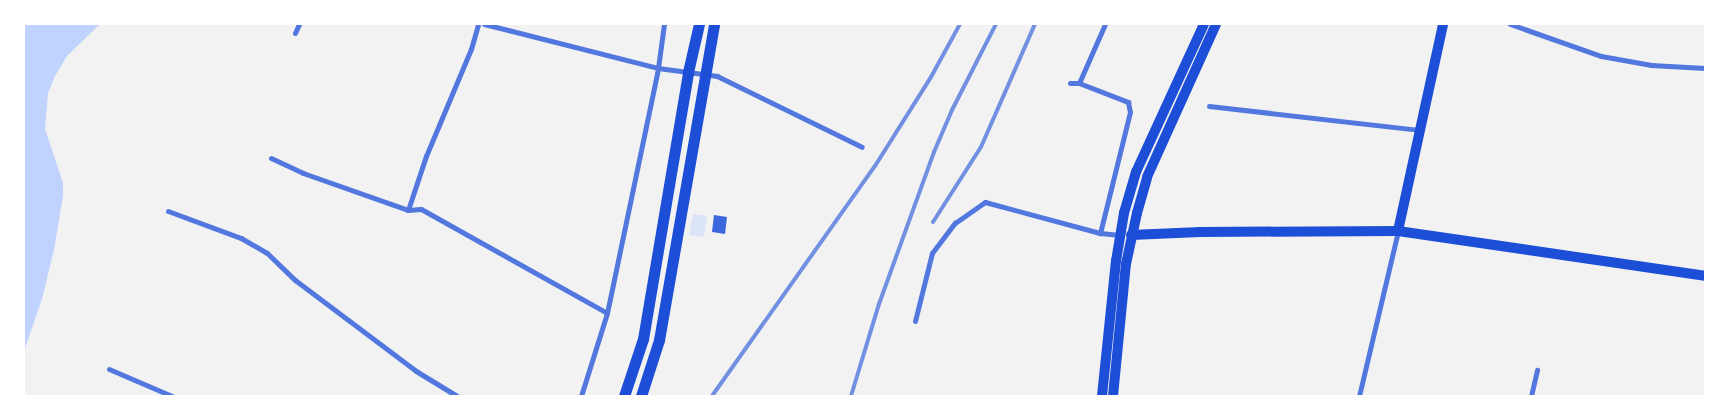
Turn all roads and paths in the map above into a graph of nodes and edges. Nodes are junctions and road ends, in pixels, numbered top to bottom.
1 (299, 24) edge
2 (478, 24) edge
3 (484, 24) edge
4 (664, 24) edge
5 (699, 24) edge
6 (714, 24) edge
7 (1105, 24) edge
8 (1204, 24) edge
9 (1216, 24) edge
10 (1443, 24) edge
11 (1510, 24) edge
12 (295, 33) dead end
13 (658, 68) junction
14 (1705, 68) edge
15 (688, 72) junction
16 (704, 73) junction
17 (1070, 83) dead end
18 (1079, 83) junction
19 (1209, 106) dead end
20 (1419, 130) junction
21 (862, 147) dead end
22 (271, 158) dead end
23 (408, 210) junction
24 (168, 211) dead end
25 (1398, 231) junction
26 (1100, 233) junction
27 (1126, 235) junction
28 (1705, 276) edge
29 (608, 313) junction
30 (914, 321) dead end
31 (110, 369) dead end
32 (1537, 370) dead end
33 (172, 396) edge
34 (456, 396) edge
35 (581, 396) edge
36 (624, 396) edge
37 (641, 396) edge
38 (1102, 396) edge
39 (1113, 396) edge
40 (1359, 396) edge
41 (1531, 396) edge

1 - 12 street
2 - 23 street
3 - 13 street
4 - 13 street
5 - 15 highway
6 - 16 highway
7 - 18 street
8 - 27 main road
9 - 27 main road
10 - 20 main road
11 - 14 street
13 - 15 street
13 - 29 street
15 - 16 street
15 - 36 highway
16 - 21 street
16 - 37 highway
17 - 18 street
18 - 26 street
19 - 20 street
20 - 25 main road
22 - 23 street
23 - 29 street
24 - 34 street
25 - 27 main road
25 - 28 main road
25 - 40 street
26 - 27 street
26 - 30 street
27 - 38 main road
27 - 39 main road
29 - 35 street
31 - 33 street
32 - 41 street

